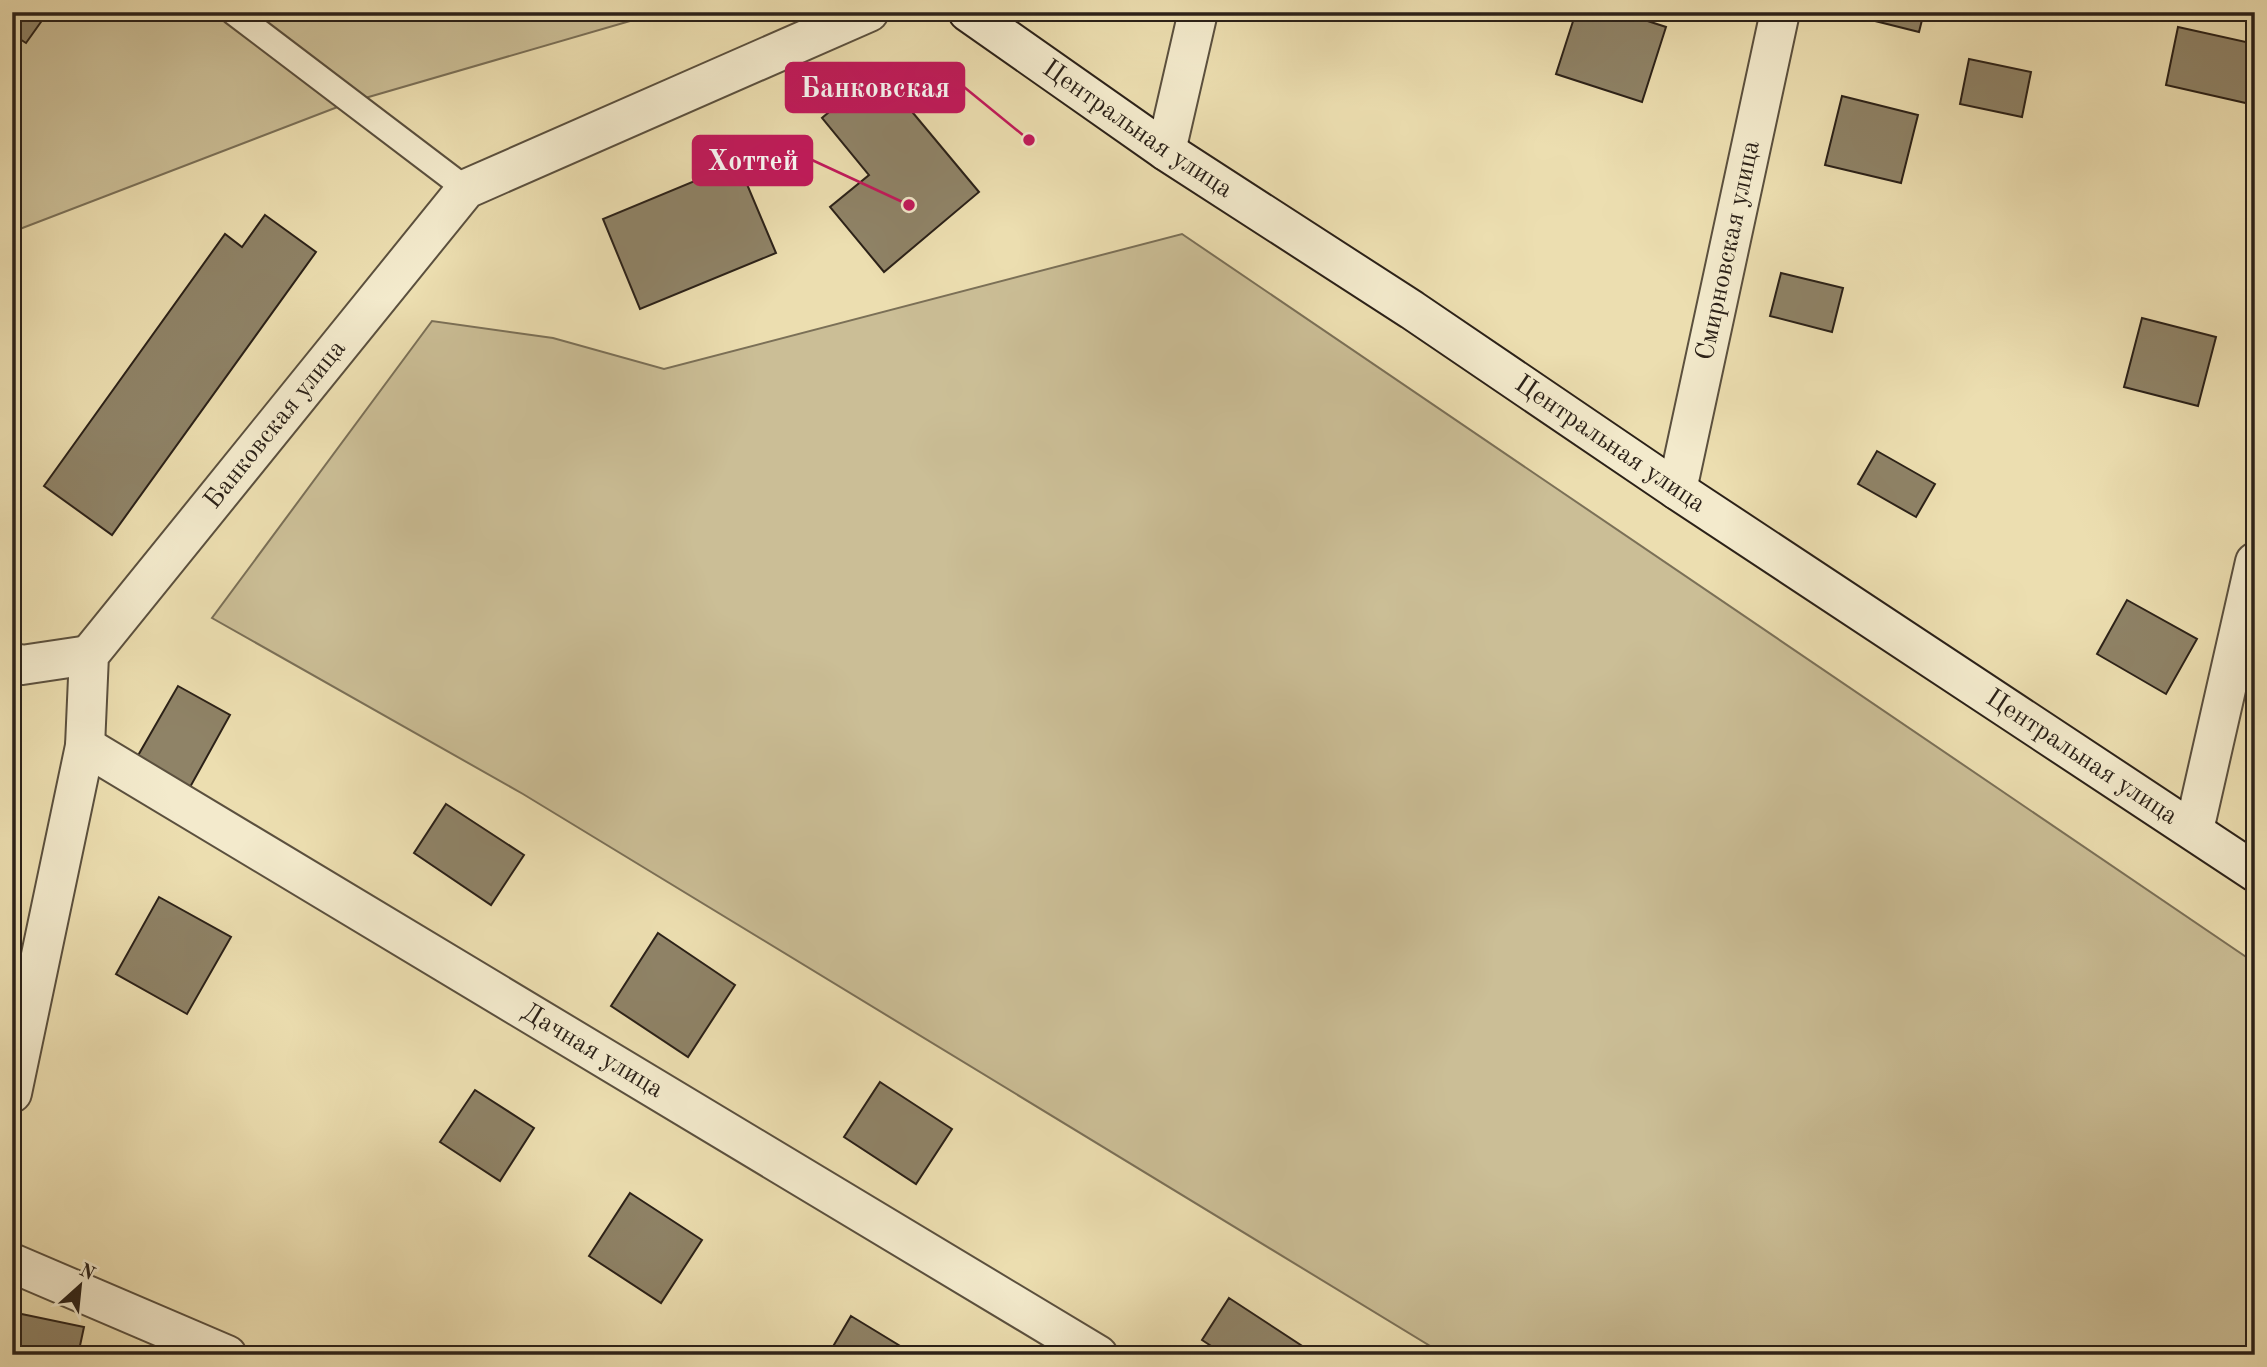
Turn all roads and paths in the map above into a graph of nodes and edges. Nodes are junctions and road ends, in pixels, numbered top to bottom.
1 (233, 12) edge
2 (869, 12) edge
3 (968, 12) edge
4 (1198, 12) edge
5 (1780, 12) edge
6 (1166, 151) junction
7 (466, 189) junction
8 (1677, 490) junction
9 (2255, 562) edge
10 (89, 655) junction
11 (12, 662) edge
12 (85, 746) junction
13 (2194, 830) junction
14 (2255, 872) edge
15 (12, 1093) edge
16 (12, 1264) edge
17 (227, 1355) edge
18 (1098, 1355) edge

1 - 7 lane
2 - 7 street, Банковская улица
3 - 6 street, Центральная улица
4 - 6 street
5 - 8 street, Смирновская улица
6 - 8 street, Центральная улица
7 - 10 street, Банковская улица
8 - 13 street, Центральная улица
9 - 13 street
10 - 11 street
10 - 12 street
12 - 15 street
12 - 18 street, Дачная улица
13 - 14 street, Центральная улица
16 - 17 street

